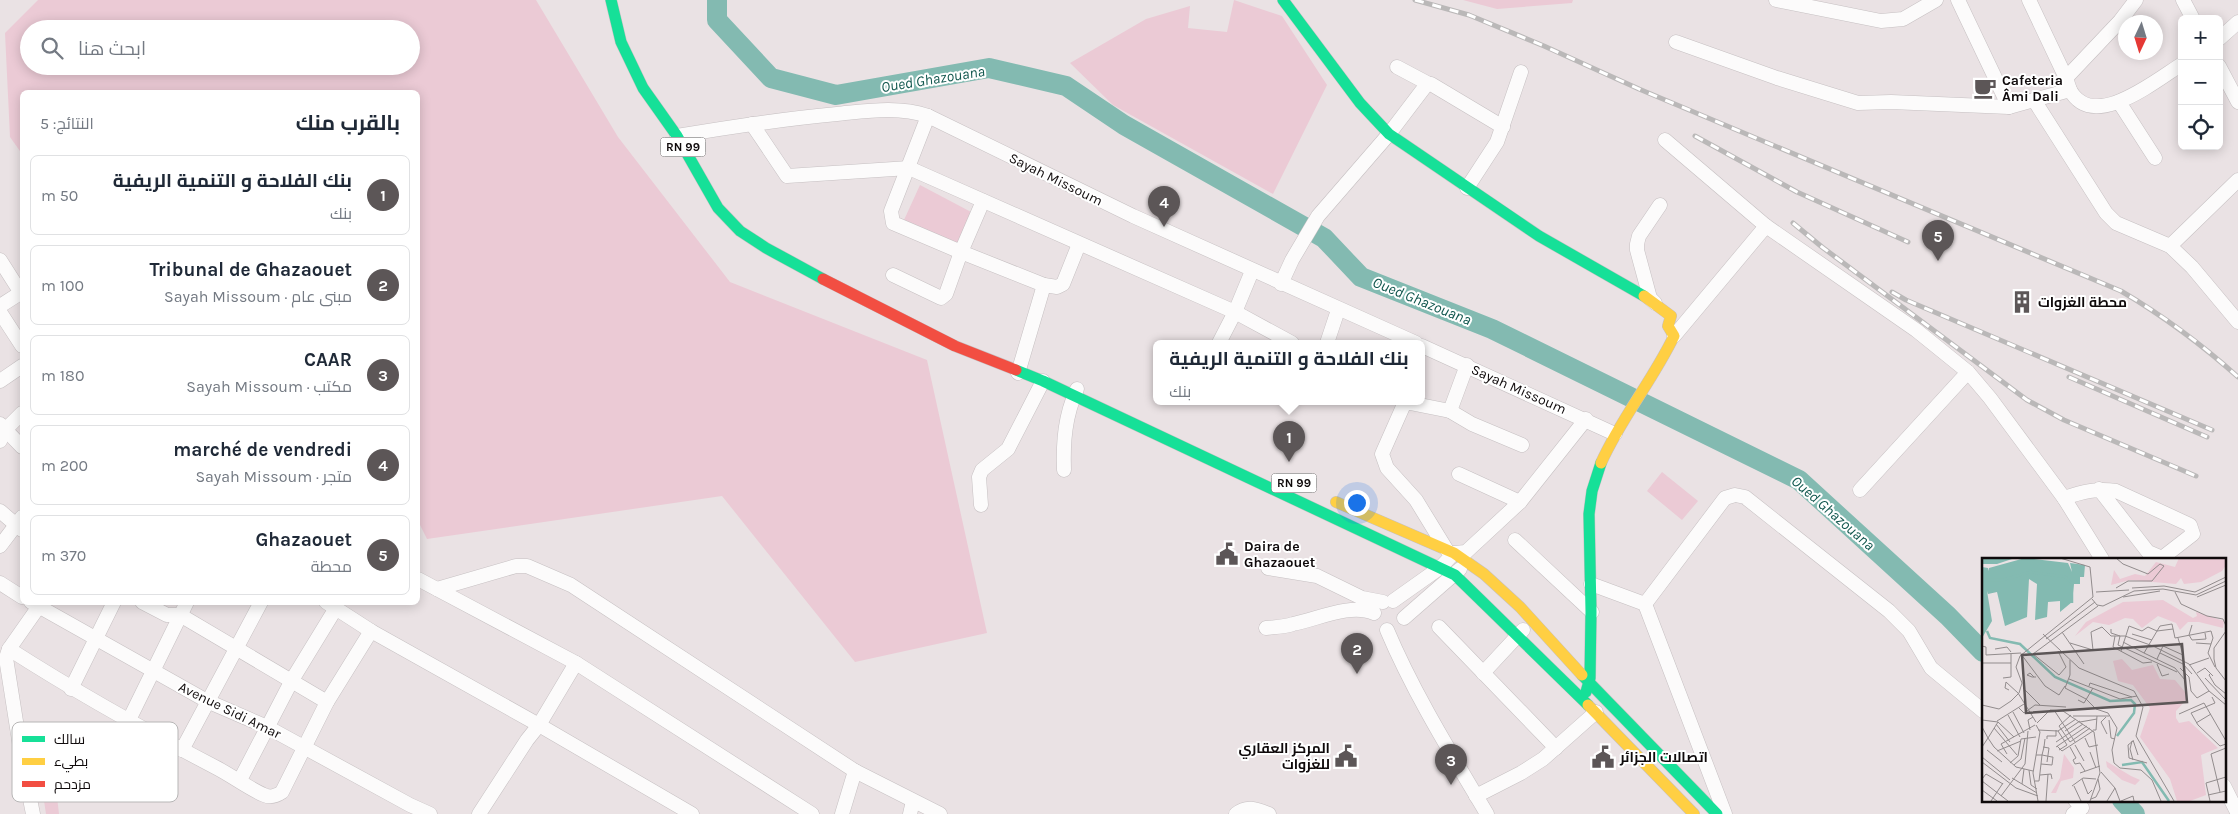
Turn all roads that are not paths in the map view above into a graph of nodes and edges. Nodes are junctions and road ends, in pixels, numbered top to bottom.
1 (611, 0) edge
2 (1275, 0) edge
3 (1283, 0) edge
4 (1776, 0) edge
5 (1834, 0) edge
6 (1936, 0) edge
7 (1958, 0) edge
8 (2029, 0) edge
9 (2136, 0) edge
10 (2183, 0) edge
11 (1294, 13) junction
12 (1842, 14) junction
13 (2192, 15) edge
14 (2238, 22) edge
15 (2223, 35) edge
16 (1676, 42) dead end
17 (2178, 66) edge
18 (1397, 67) dead end
19 (1521, 72) dead end
20 (2223, 74) edge
21 (1429, 84) junction
22 (2068, 84) junction
23 (2034, 100) junction
24 (2119, 102) junction
25 (2238, 102) edge
26 (2009, 107) junction
27 (928, 116) junction
28 (752, 124) junction
29 (1503, 127) junction
30 (1389, 134) junction
31 (677, 136) junction
32 (1665, 140) dead end
33 (2154, 158) dead end
34 (908, 168) junction
35 (2238, 180) edge
36 (1467, 188) junction
37 (983, 201) junction
38 (1660, 205) dead end
39 (1766, 226) junction
40 (1079, 244) junction
41 (2170, 246) junction
42 (961, 252) junction
43 (0, 260) edge
44 (1252, 271) junction
45 (893, 275) dead end
46 (1281, 284) junction
47 (1044, 285) junction
48 (20, 289) edge
49 (20, 293) edge
50 (0, 306) edge
51 (1338, 310) junction
52 (0, 312) edge
53 (1235, 312) junction
54 (1671, 316) junction
55 (2238, 322) edge
56 (1674, 336) junction
57 (1220, 340) edge
58 (1286, 340) edge
59 (1328, 340) edge
60 (1409, 340) edge
61 (20, 343) edge
62 (1425, 347) edge
63 (1467, 366) junction
64 (20, 367) edge
65 (1019, 368) junction
66 (1968, 372) junction
67 (0, 381) edge
68 (1044, 381) junction
69 (1076, 392) junction
70 (1404, 405) edge
71 (1420, 405) edge
72 (1450, 411) junction
73 (20, 415) edge
74 (1586, 419) junction
75 (2, 431) edge
76 (1615, 434) junction
77 (20, 444) edge
78 (1522, 445) dead end
79 (1194, 446) junction
80 (1214, 449) dead end
81 (1064, 470) dead end
82 (1459, 474) dead end
83 (1292, 483) dead end
84 (2100, 489) junction
85 (1860, 490) dead end
86 (1287, 495) junction
87 (1325, 497) dead end
88 (2064, 498) junction
89 (1520, 502) junction
90 (981, 505) dead end
91 (0, 510) edge
92 (1358, 512) junction
93 (20, 524) edge
94 (1352, 525) junction
95 (20, 526) edge
96 (1515, 540) dead end
97 (0, 546) edge
98 (1458, 554) junction
99 (2101, 558) edge
100 (1440, 566) junction
101 (1268, 568) dead end
102 (1455, 575) junction
103 (420, 580) edge
104 (0, 583) edge
105 (1591, 584) junction
106 (437, 589) junction
107 (20, 596) edge
108 (1645, 604) junction
109 (37, 605) edge
110 (40, 605) edge
111 (112, 605) edge
112 (147, 605) edge
113 (185, 605) edge
114 (260, 605) edge
115 (331, 605) edge
116 (1383, 605) junction
117 (1592, 612) junction
118 (180, 615) junction
119 (1404, 618) junction
120 (1533, 621) junction
121 (1439, 627) dead end
122 (1266, 628) dead end
123 (1387, 630) junction
124 (371, 631) junction
125 (1517, 635) junction
126 (95, 638) junction
127 (238, 648) junction
128 (10, 649) junction
129 (576, 663) junction
130 (1589, 665) junction
131 (152, 671) junction
132 (1579, 672) junction
133 (1483, 673) junction
134 (292, 680) junction
135 (1590, 683) junction
136 (1570, 686) junction
137 (71, 689) junction
138 (1582, 699) junction
139 (207, 701) junction
140 (327, 702) junction
141 (1982, 710) edge
142 (1596, 712) junction
143 (15, 722) edge
144 (128, 722) joint
145 (539, 725) junction
146 (267, 728) junction
147 (178, 748) edge
148 (304, 748) junction
149 (1556, 748) junction
150 (182, 750) junction
151 (855, 771) junction
152 (240, 780) junction
153 (2226, 790) edge
154 (1476, 796) junction
155 (2077, 802) edge
156 (911, 808) edge
157 (430, 814) edge
158 (479, 814) edge
159 (692, 814) edge
160 (812, 814) edge
161 (842, 814) edge
162 (940, 814) edge
163 (1236, 814) edge
164 (1268, 814) edge
165 (1487, 814) edge
166 (1694, 814) edge
167 (1717, 814) edge
168 (1725, 814) edge
169 (2073, 814) edge
170 (2238, 814) edge

1 - 31 main road, RN 99
2 - 11 street
3 - 11 main road
4 - 12 street
5 - 12 street
6 - 12 street
7 - 26 street
8 - 22 street
9 - 22 street
10 - 13 street
11 - 30 main road
14 - 15 street
16 - 26 street
17 - 24 street
18 - 21 street
19 - 29 street
20 - 25 street
21 - 29 street
21 - 30 street
22 - 23 street
22 - 24 street
23 - 26 street
23 - 41 street
24 - 33 street
27 - 28 street, Sayah Missoum
27 - 34 street
27 - 44 street, Sayah Missoum
28 - 31 street, Sayah Missoum
28 - 34 street
29 - 36 street
30 - 36 main road
30 - 46 street
31 - 65 main road, RN 99
32 - 39 street
34 - 37 street
34 - 42 street
35 - 41 street
36 - 54 main road
37 - 40 street
37 - 42 street
38 - 54 street
39 - 56 street
39 - 66 street
40 - 47 street
40 - 53 street
41 - 55 street
42 - 45 street
42 - 47 street
43 - 48 street
44 - 46 street, Sayah Missoum
44 - 53 street
46 - 51 street, Sayah Missoum
47 - 65 street
49 - 50 street
51 - 59 street
51 - 60 street, Sayah Missoum
52 - 61 street
53 - 57 street
53 - 58 street
54 - 56 main road
56 - 76 main road
62 - 63 street, Sayah Missoum
63 - 72 street
63 - 74 street, Sayah Missoum
64 - 67 street
65 - 68 main road, RN 99
65 - 69 main road, RN 99
66 - 85 street
66 - 88 street
68 - 69 main road, RN 99
68 - 90 street
69 - 79 main road, RN 99
69 - 81 street
70 - 98 street
71 - 72 street
72 - 78 street
73 - 75 street
74 - 76 street, Sayah Missoum
74 - 89 street
75 - 77 street
76 - 105 main road
79 - 80 main road, RN 99
79 - 86 main road, RN 99
82 - 89 street
83 - 86 main road
84 - 84 street
84 - 88 street
86 - 94 main road, RN 99
87 - 92 main road, RN 99
88 - 99 street
89 - 98 street
91 - 93 street
92 - 94 main road
92 - 98 main road, RN 99
94 - 100 main road, RN 99
95 - 97 street
96 - 117 street
98 - 100 street
98 - 102 street
98 - 120 main road, RN 99
100 - 102 main road, RN 99
100 - 116 street
101 - 116 street
102 - 119 street
102 - 125 main road, RN 99
103 - 106 street
104 - 107 street
105 - 108 street
105 - 117 main road
106 - 129 street
106 - 151 street
108 - 141 street
108 - 168 street
109 - 128 street
110 - 126 street, Avenue Sidi Amar
111 - 126 street
112 - 118 street
113 - 118 street
114 - 127 street
115 - 124 street
115 - 134 street
116 - 119 street
116 - 122 street
116 - 123 street
117 - 130 main road
118 - 127 street
118 - 131 street
119 - 123 street
120 - 125 street
120 - 132 main road, RN 99
121 - 133 street
123 - 154 street
124 - 140 street
124 - 145 street
125 - 133 street
125 - 136 main road, RN 99
126 - 131 street, Avenue Sidi Amar
126 - 137 street
127 - 134 street
127 - 139 street
128 - 137 street
128 - 143 street
129 - 145 street
129 - 160 street
130 - 132 main road
130 - 135 main road
131 - 139 street, Avenue Sidi Amar
131 - 144 street
132 - 135 main road, RN 99
132 - 136 main road
133 - 149 street
134 - 140 street
134 - 146 street
135 - 138 main road
135 - 167 main road, RN 99
136 - 138 main road, RN 99
137 - 144 street
138 - 142 main road, RN 99
139 - 146 street, Avenue Sidi Amar
139 - 150 street
140 - 148 street
142 - 149 street
142 - 166 main road, RN 99
145 - 158 street
145 - 159 street
146 - 148 street, Avenue Sidi Amar
146 - 152 street
147 - 150 street
148 - 152 street
148 - 157 street, Avenue Sidi Amar
149 - 154 street
150 - 152 street
151 - 156 street
151 - 161 street
153 - 170 street
154 - 165 street
155 - 169 street
156 - 162 street
163 - 164 street

